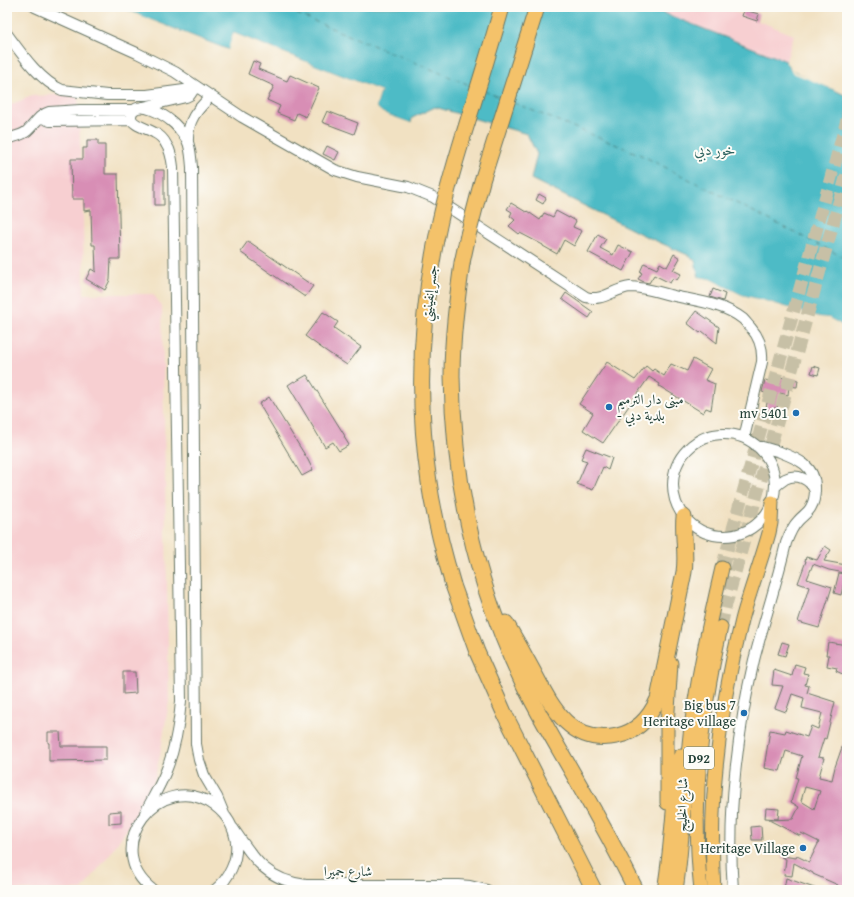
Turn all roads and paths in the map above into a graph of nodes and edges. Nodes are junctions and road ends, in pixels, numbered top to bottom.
1 (36, 7) edge
2 (502, 7) edge
3 (537, 7) edge
4 (7, 34) edge
5 (197, 88) junction
6 (211, 96) junction
7 (138, 108) junction
8 (40, 117) junction
9 (132, 120) junction
10 (7, 139) edge
11 (188, 142) junction
12 (176, 302) junction
13 (193, 302) junction
14 (744, 438) junction
15 (756, 446) junction
16 (775, 487) junction
17 (815, 491) junction
18 (772, 502) junction
19 (684, 517) junction
20 (722, 568) tunnel mouth
21 (488, 596) junction
22 (720, 627) tunnel mouth
23 (672, 629) junction
24 (701, 663) junction
25 (145, 813) junction
26 (224, 814) junction
27 (232, 828) junction
28 (669, 855) junction
29 (665, 884) edge
30 (153, 890) edge
31 (215, 890) edge
32 (487, 890) edge
33 (594, 890) edge
34 (636, 890) edge
35 (676, 890) edge
36 (701, 890) edge
37 (714, 890) edge
38 (734, 890) edge

1 - 5 street
2 - 33 highway, جسر إنفينيتي, bridge
3 - 21 highway, جسر إنفينيتي, bridge
4 - 5 street
5 - 6 street
5 - 7 street
6 - 11 street
6 - 14 street
7 - 8 street
7 - 9 street
7 - 11 street
8 - 9 street
8 - 10 street
9 - 12 street
11 - 13 street
12 - 13 street
12 - 25 street
13 - 26 street
14 - 15 street
14 - 19 street
15 - 16 street
15 - 17 street
16 - 17 street
16 - 18 street
17 - 38 street
18 - 19 street
18 - 37 main road
19 - 23 highway
20 - 24 main road, شارع الخليج
21 - 23 highway
21 - 34 highway
22 - 36 main road, شارع الخليج / D92
23 - 28 main road
24 - 28 main road, شارع الخليج
24 - 35 main road, شارع الخليج
25 - 26 street
25 - 30 street
26 - 27 street
27 - 31 street
27 - 32 street, شارع جميرا
28 - 29 main road, شارع الخليج

